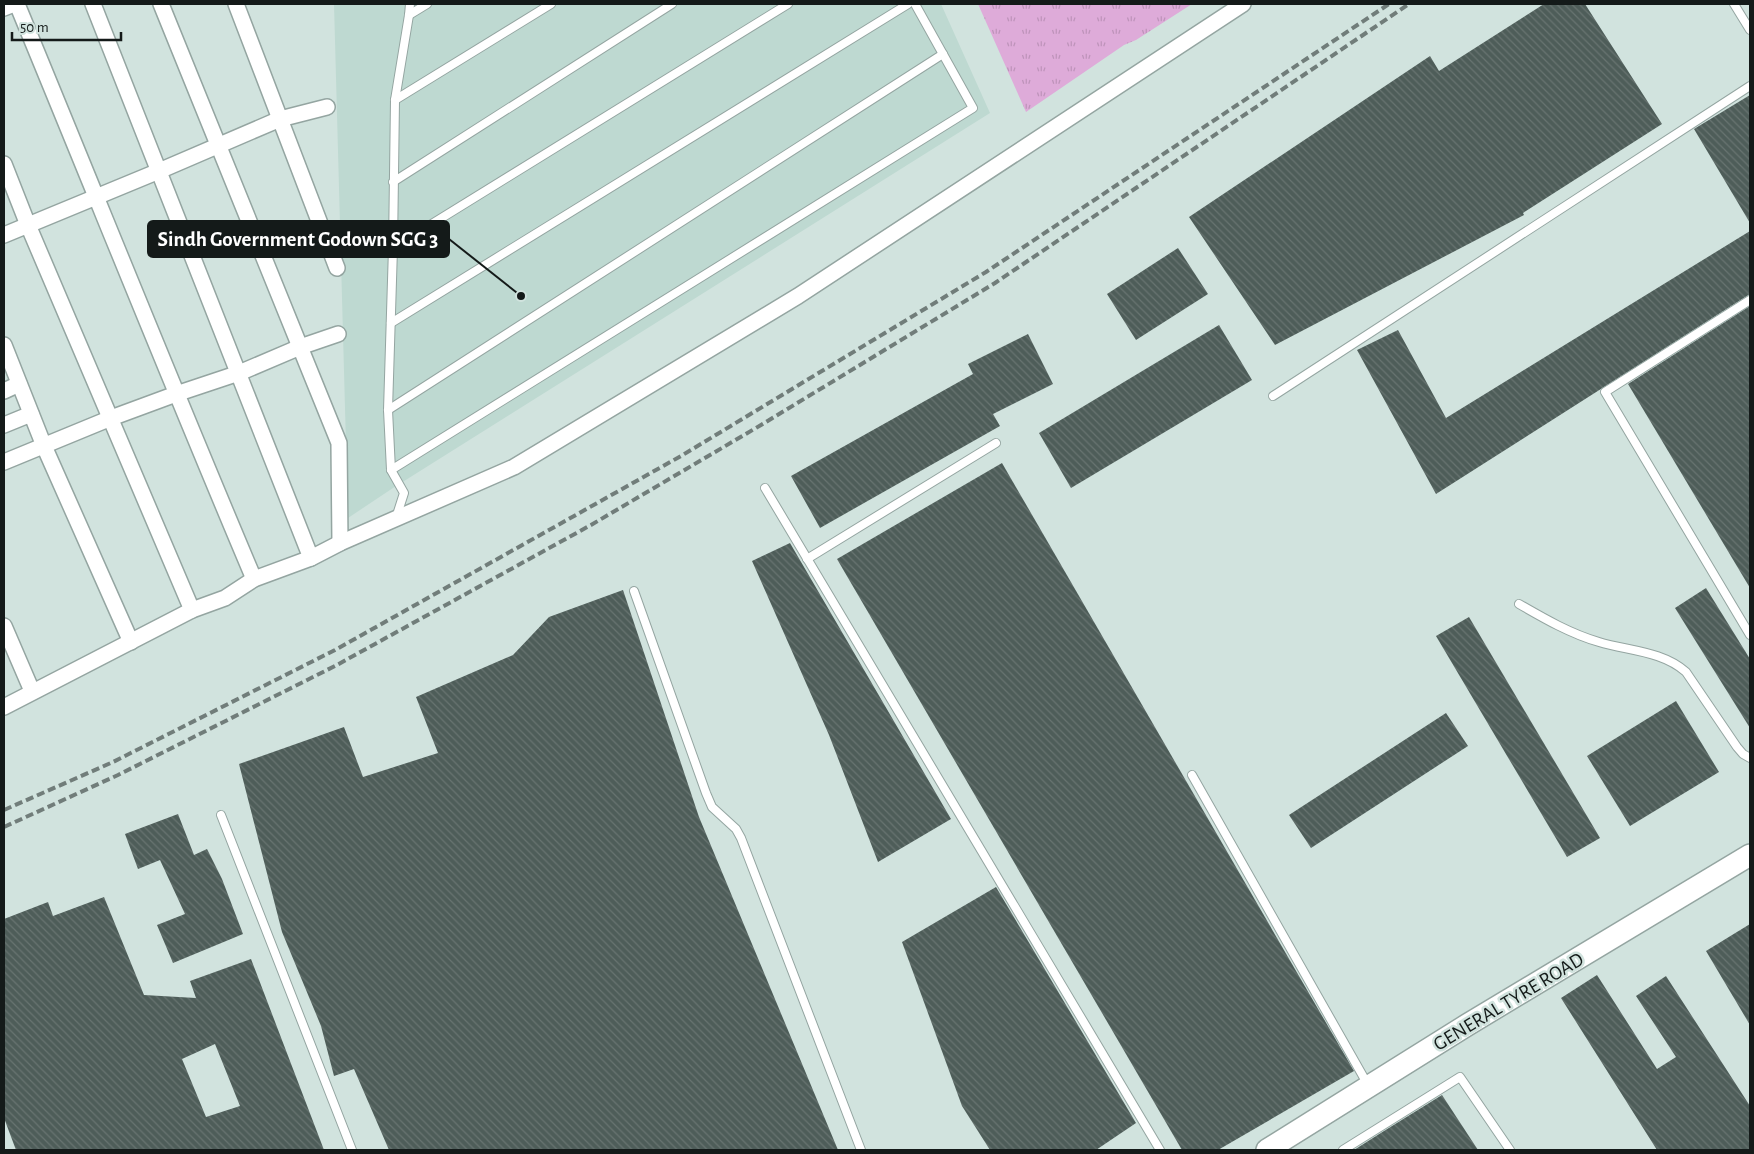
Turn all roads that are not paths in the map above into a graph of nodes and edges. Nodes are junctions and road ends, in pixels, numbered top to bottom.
1 (93, 4) edge
2 (161, 4) edge
3 (236, 4) edge
4 (410, 4) edge
5 (427, 4) edge
6 (551, 4) edge
7 (672, 4) edge
8 (788, 4) edge
9 (908, 4) edge
10 (915, 4) edge
11 (1243, 4) edge
12 (1734, 4) edge
13 (10, 5) edge
14 (409, 15) junction
15 (1750, 30) edge
16 (943, 54) junction
17 (1750, 86) edge
18 (395, 100) junction
19 (327, 107) dead end
20 (280, 119) junction
21 (217, 145) junction
22 (4, 164) edge
23 (159, 171) junction
24 (393, 182) junction
25 (97, 197) junction
26 (28, 225) junction
27 (4, 235) edge
28 (393, 248) junction
29 (337, 268) dead end
30 (1750, 300) edge
31 (391, 322) junction
32 (338, 334) dead end
33 (300, 347) junction
34 (5, 353) edge
35 (239, 373) junction
36 (20, 384) junction
37 (4, 391) edge
38 (176, 394) junction
39 (1273, 396) dead end
40 (388, 410) junction
41 (31, 414) junction
42 (111, 418) junction
43 (4, 425) edge
44 (996, 443) dead end
45 (44, 446) junction
46 (4, 462) edge
47 (391, 470) junction
48 (765, 488) dead end
49 (396, 518) junction
50 (340, 542) junction
51 (311, 558) junction
52 (807, 559) junction
53 (254, 579) junction
54 (634, 591) dead end
55 (1519, 604) dead end
56 (192, 610) junction
57 (4, 626) edge
58 (1750, 635) edge
59 (132, 642) junction
60 (32, 691) junction
61 (4, 707) edge
62 (1750, 758) edge
63 (1192, 775) dead end
64 (221, 815) dead end
65 (1750, 855) edge
66 (1369, 1087) junction
67 (1276, 1148) edge
68 (352, 1150) edge
69 (861, 1150) edge
70 (1160, 1150) edge
71 (1343, 1150) edge
72 (1510, 1150) edge

1 - 23 street
2 - 21 street
3 - 20 street
4 - 14 lane
5 - 14 lane
6 - 18 lane
7 - 24 lane
8 - 28 lane
9 - 31 lane
10 - 16 lane
11 - 49 street
12 - 15 lane
13 - 25 street
14 - 18 lane
16 - 40 lane
16 - 47 lane
17 - 39 lane
18 - 24 lane
19 - 20 street
20 - 21 street
20 - 29 street
21 - 23 street
21 - 33 street
22 - 26 street
23 - 25 street
23 - 35 street
24 - 28 lane
25 - 26 street
25 - 38 street
26 - 27 street
26 - 42 street
28 - 31 lane
30 - 58 lane
31 - 40 lane
32 - 33 street
33 - 35 street
33 - 50 street
34 - 36 street
35 - 38 street
35 - 51 street
36 - 37 street
36 - 41 street
38 - 42 street
38 - 53 street
40 - 47 lane
41 - 43 street
41 - 45 street
42 - 45 street
42 - 56 street
44 - 52 lane
45 - 46 street
45 - 59 street
47 - 49 lane
48 - 52 lane
49 - 50 street
50 - 51 street
51 - 53 street
52 - 70 lane
53 - 56 street
54 - 69 lane
55 - 62 lane
56 - 59 street
57 - 60 street
59 - 60 street
60 - 61 street
63 - 66 lane
64 - 68 lane
65 - 66 street, GENERAL TYRE ROAD
66 - 67 street, GENERAL TYRE ROAD
71 - 72 lane

